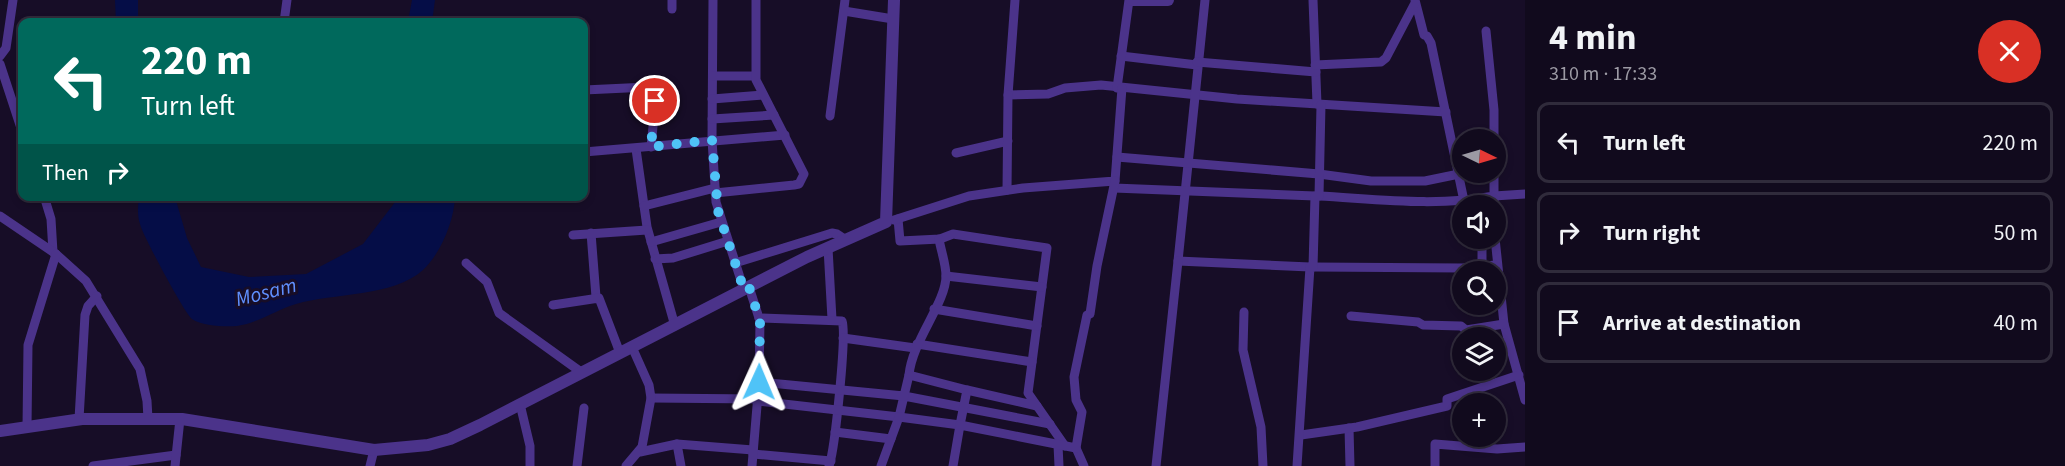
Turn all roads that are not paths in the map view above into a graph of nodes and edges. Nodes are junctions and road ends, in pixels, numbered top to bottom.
1 (13, 0) edge
2 (286, 0) edge
3 (713, 0) edge
4 (756, 0) edge
5 (845, 0) edge
6 (894, 0) edge
7 (1015, 0) edge
8 (1131, 0) edge
9 (1168, 0) edge
10 (1205, 0) edge
11 (1313, 0) edge
12 (1415, 2) edge
13 (844, 11) junction
14 (284, 18) edge
15 (892, 19) junction
16 (1486, 32) dead end
17 (0, 56) edge
18 (1121, 56) junction
19 (1197, 63) junction
20 (1316, 68) junction
21 (1, 70) edge
22 (712, 76) junction
23 (755, 76) junction
24 (1119, 88) junction
25 (588, 90) edge
26 (763, 95) junction
27 (1008, 95) junction
28 (1193, 95) junction
29 (712, 99) junction
30 (1319, 105) junction
31 (1446, 112) junction
32 (774, 115) junction
33 (830, 116) dead end
34 (18, 119) edge
35 (712, 119) junction
36 (1494, 129) edge
37 (785, 135) junction
38 (712, 140) junction
39 (1008, 141) junction
40 (1452, 141) edge
41 (651, 147) junction
42 (636, 149) junction
43 (588, 152) edge
44 (956, 153) dead end
45 (1117, 157) junction
46 (1187, 164) junction
47 (1319, 174) junction
48 (1452, 175) edge
49 (1114, 184) junction
50 (1007, 190) junction
51 (715, 191) junction
52 (1184, 192) junction
53 (1525, 194) edge
54 (1317, 196) junction
55 (1506, 198) edge
56 (46, 201) edge
57 (1452, 201) edge
58 (644, 206) junction
59 (0, 216) edge
60 (892, 221) junction
61 (721, 222) junction
62 (647, 230) junction
63 (591, 233) junction
64 (573, 234) dead end
65 (939, 239) junction
66 (846, 240) junction
67 (651, 242) junction
68 (728, 242) junction
69 (828, 248) junction
70 (54, 253) junction
71 (656, 259) junction
72 (1178, 261) junction
73 (466, 262) dead end
74 (735, 263) junction
75 (1452, 266) edge
76 (1312, 267) junction
77 (946, 276) junction
78 (1042, 287) junction
79 (746, 289) junction
80 (97, 296) junction
81 (596, 297) junction
82 (554, 305) dead end
83 (934, 309) junction
84 (1244, 312) dead end
85 (1503, 315) edge
86 (1351, 316) dead end
87 (759, 318) junction
88 (832, 319) junction
89 (1504, 324) junction
90 (675, 326) junction
91 (1037, 326) junction
92 (843, 338) junction
93 (916, 346) junction
94 (632, 347) junction
95 (620, 353) junction
96 (1032, 362) junction
97 (581, 372) junction
98 (909, 375) junction
99 (1519, 375) junction
100 (759, 382) junction
101 (839, 388) junction
102 (967, 390) junction
103 (904, 396) junction
104 (651, 398) junction
105 (758, 400) junction
106 (1525, 400) edge
107 (520, 404) junction
108 (1037, 406) junction
109 (584, 408) dead end
110 (838, 408) junction
111 (963, 410) junction
112 (899, 417) junction
113 (79, 419) junction
114 (148, 419) junction
115 (180, 419) junction
116 (1050, 424) junction
117 (960, 425) junction
118 (27, 427) junction
119 (1349, 428) junction
120 (0, 431) edge
121 (835, 432) junction
122 (1301, 435) junction
123 (891, 439) junction
124 (676, 444) junction
125 (1062, 445) junction
126 (1525, 447) edge
127 (1076, 448) junction
128 (374, 450) junction
129 (640, 452) junction
130 (753, 452) junction
131 (176, 455) junction
132 (142, 463) edge
133 (830, 463) edge
134 (93, 466) edge
135 (175, 466) edge
136 (370, 466) edge
137 (530, 466) edge
138 (577, 466) edge
139 (626, 466) edge
140 (681, 466) edge
141 (752, 466) edge
142 (881, 466) edge
143 (953, 466) edge
144 (1059, 466) edge
145 (1084, 466) edge
146 (1156, 466) edge
147 (1263, 466) edge
148 (1297, 466) edge
149 (1350, 466) edge
150 (1435, 466) edge

1 - 17 street
2 - 14 street
3 - 22 street
4 - 23 street
5 - 13 street
6 - 15 street
7 - 27 street
8 - 9 street
8 - 18 street
10 - 19 street
11 - 20 street
12 - 20 street
12 - 31 street
13 - 15 street
13 - 33 street
15 - 60 street
16 - 36 street
18 - 19 street
18 - 24 street
19 - 20 street
19 - 28 street
20 - 30 street
21 - 34 street
22 - 23 street
22 - 29 street
23 - 26 street
24 - 27 street
24 - 28 street
24 - 45 street
25 - 41 street
26 - 29 street
26 - 32 street
27 - 39 street
28 - 30 street
28 - 46 street
29 - 35 street
30 - 31 street
30 - 47 street
31 - 40 street
32 - 35 street
32 - 37 street
35 - 38 street
37 - 38 street
37 - 51 street
38 - 41 street
38 - 51 street
39 - 44 street
39 - 50 street
41 - 42 street
42 - 43 street
42 - 58 street
45 - 46 street
45 - 49 street
46 - 47 street
46 - 52 street
47 - 48 street
47 - 54 street
49 - 50 street
49 - 52 street
49 - 127 street
50 - 60 street
51 - 58 street
51 - 61 street
52 - 54 street
52 - 72 street
53 - 55 street
54 - 57 street
54 - 76 street
56 - 70 street
58 - 62 street
59 - 70 street
60 - 65 street
60 - 66 street
61 - 67 street
61 - 68 street
62 - 63 street
62 - 67 street
63 - 64 street
63 - 81 street
65 - 77 street
65 - 78 street
66 - 69 street
66 - 74 street
67 - 71 street
68 - 71 street
68 - 74 street
69 - 79 street
69 - 88 street
70 - 80 street
70 - 118 street
71 - 90 street
72 - 76 street
72 - 146 street
73 - 97 street
74 - 79 street
75 - 76 street
76 - 122 street
77 - 78 street
77 - 83 street
78 - 91 street
79 - 87 street
79 - 90 street
80 - 113 street
80 - 114 street
81 - 82 street
81 - 95 street
83 - 91 street
83 - 93 street
84 - 147 street
85 - 89 street
86 - 89 street
87 - 88 street
87 - 100 street
88 - 92 street
89 - 99 street
90 - 94 street
91 - 96 street
92 - 93 street
92 - 101 street
93 - 96 street
93 - 98 street
94 - 95 street
94 - 104 street
95 - 97 street
96 - 108 street
97 - 107 street
98 - 102 street
98 - 103 street
99 - 106 street
99 - 119 street
100 - 101 street
100 - 105 street
101 - 103 street
101 - 110 street
102 - 108 street
102 - 111 street
103 - 111 street
103 - 112 street
104 - 105 street
104 - 129 street
105 - 110 street
105 - 130 street
107 - 128 street
107 - 137 street
108 - 116 street
109 - 138 street
110 - 112 street
110 - 121 street
111 - 116 street
111 - 117 street
112 - 117 street
112 - 123 street
113 - 114 street
113 - 118 street
114 - 115 street
115 - 128 street
115 - 131 street
116 - 125 street
117 - 125 street
117 - 143 street
118 - 120 street
119 - 122 street
119 - 149 street
121 - 123 street
121 - 133 street
122 - 148 street
123 - 142 street
124 - 129 street
124 - 130 street
124 - 140 street
125 - 127 street
125 - 144 street
126 - 150 street
127 - 145 street
128 - 136 street
129 - 139 street
130 - 133 street
130 - 141 street
131 - 132 street
131 - 135 street
132 - 134 street

